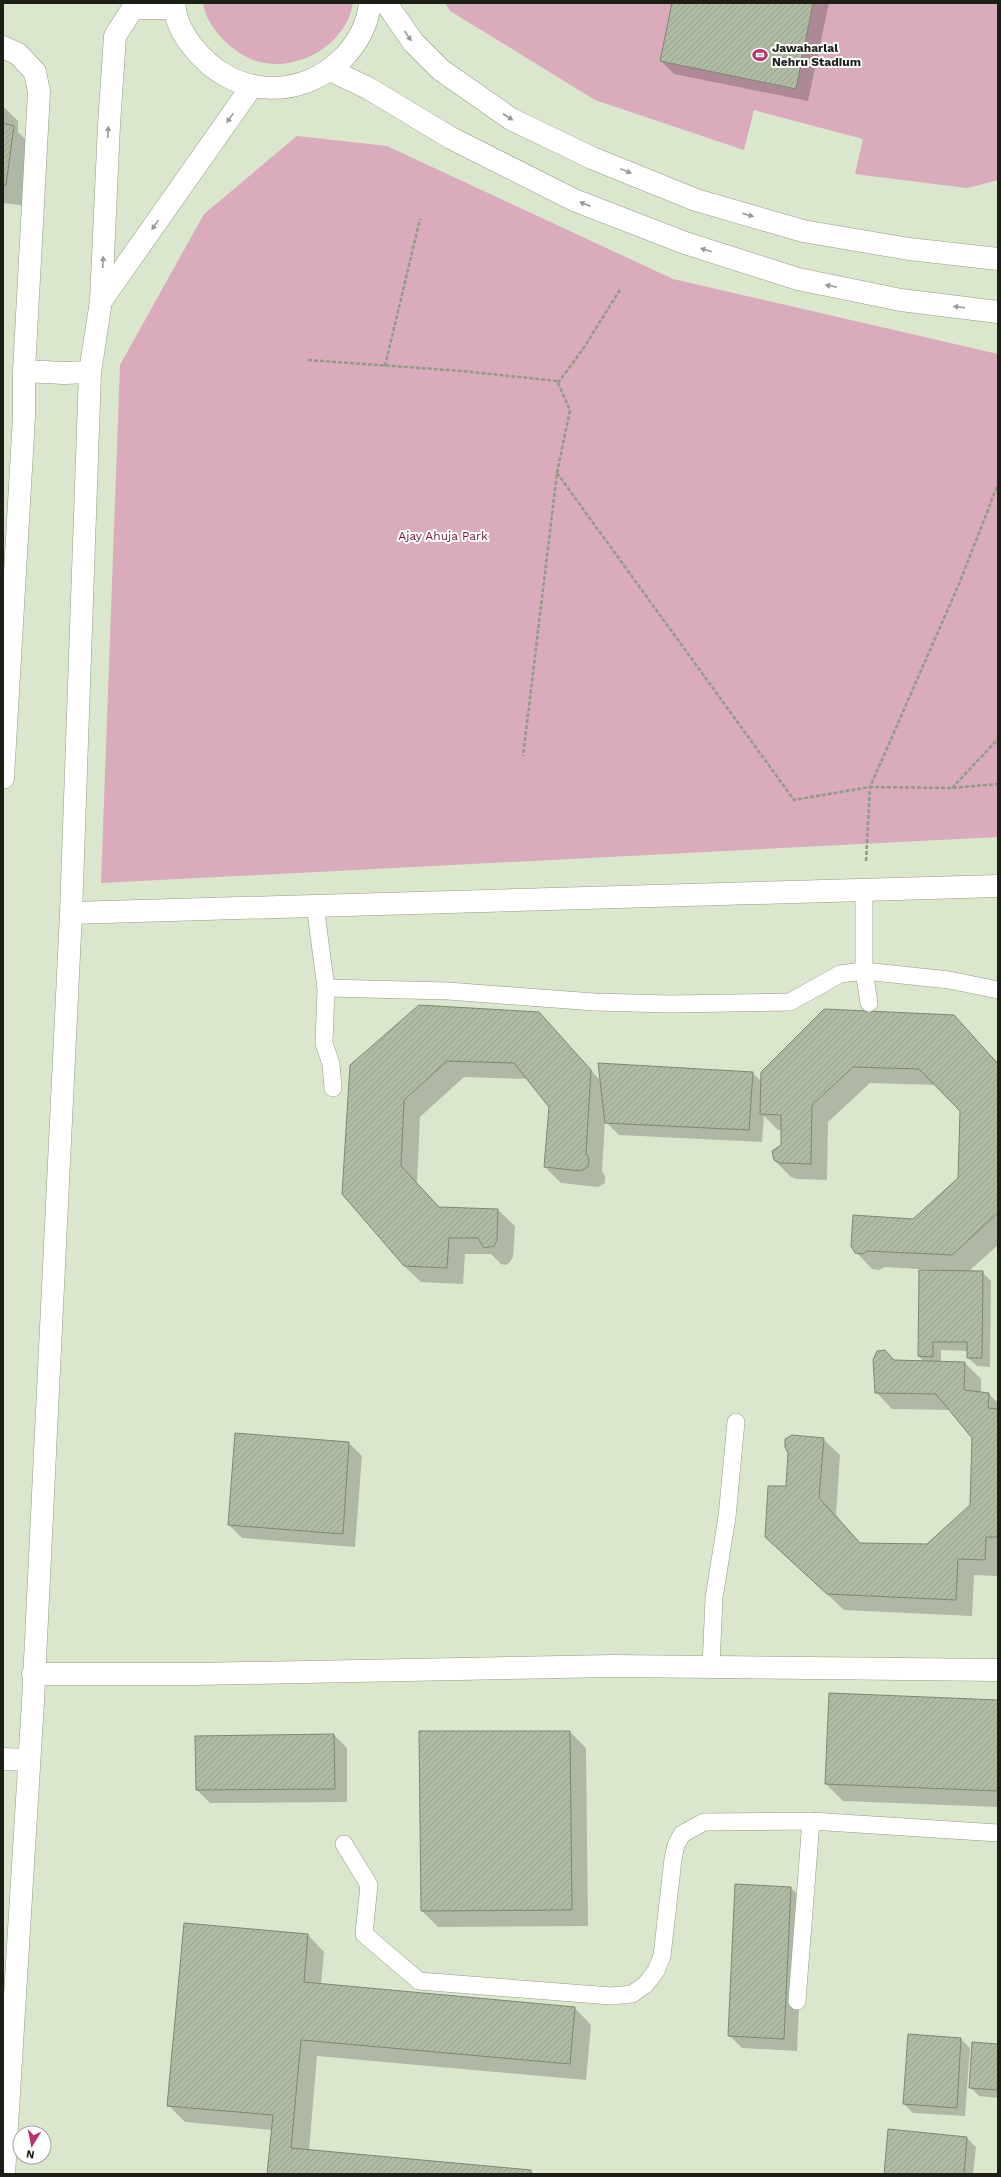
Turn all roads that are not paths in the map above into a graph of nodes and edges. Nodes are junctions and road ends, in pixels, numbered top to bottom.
1 (370, 3) edge
2 (386, 3) edge
3 (174, 6) edge
4 (3, 47) edge
5 (330, 70) junction
6 (252, 86) junction
7 (998, 259) edge
8 (101, 301) junction
9 (998, 312) edge
10 (24, 371) junction
11 (90, 372) junction
12 (3, 778) edge
13 (998, 886) edge
14 (864, 890) junction
15 (315, 905) junction
16 (71, 913) junction
17 (864, 971) junction
18 (326, 988) junction
19 (998, 990) edge
20 (869, 1003) dead end
21 (333, 1088) dead end
22 (736, 1422) dead end
23 (711, 1667) junction
24 (998, 1670) edge
25 (33, 1674) junction
26 (3, 1759) edge
27 (29, 1760) junction
28 (811, 1821) junction
29 (998, 1833) edge
30 (344, 1844) dead end
31 (796, 2002) dead end
32 (5, 2137) edge
33 (4, 2174) edge

1 - 5 street
2 -> 7 street
3 - 6 street
8 -> 3 street
4 - 10 street
5 - 6 street
9 -> 5 street
6 -> 8 street
8 - 11 street
10 - 11 street
10 - 12 street
11 - 16 street
13 - 14 street
14 - 15 street
14 - 17 lane
15 - 16 street
15 - 18 lane
16 - 25 street
17 - 18 lane
17 - 19 lane
17 - 20 lane
18 - 21 lane
22 - 23 lane
23 - 24 street
23 - 25 street
25 - 27 street
26 - 27 street
27 - 32 street
28 - 29 lane
28 - 30 lane
28 - 31 lane
32 - 33 street

